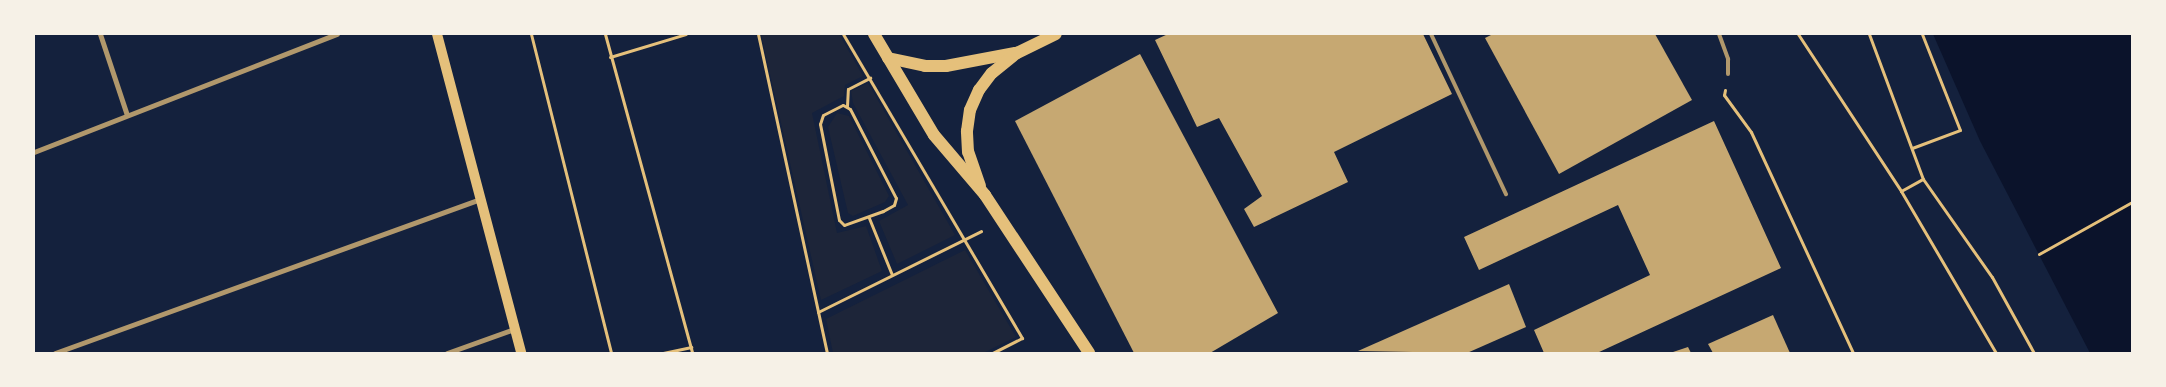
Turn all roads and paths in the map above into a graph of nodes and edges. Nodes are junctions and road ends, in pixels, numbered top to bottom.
1 (100, 34) edge
2 (337, 34) edge
3 (437, 34) edge
4 (531, 34) edge
5 (605, 34) edge
6 (686, 34) edge
7 (758, 34) edge
8 (843, 34) edge
9 (874, 34) edge
10 (1056, 34) edge
11 (1431, 34) edge
12 (1719, 34) edge
13 (1798, 34) edge
14 (1869, 34) edge
15 (1922, 34) edge
16 (1016, 53) junction
17 (610, 57) junction
18 (888, 58) junction
19 (1728, 74) joint
20 (870, 78) junction
21 (847, 106) junction
22 (127, 115) junction
23 (1912, 148) junction
24 (34, 152) edge
25 (1923, 179) junction
26 (1901, 191) junction
27 (1506, 194) dead end
28 (985, 195) junction
29 (480, 198) junction
30 (2132, 202) edge
31 (869, 218) junction
32 (1001, 220) junction
33 (964, 239) junction
34 (2039, 254) dead end
35 (892, 275) junction
36 (818, 312) junction
37 (515, 329) junction
38 (691, 346) junction
39 (55, 353) edge
40 (447, 353) edge
41 (521, 353) edge
42 (611, 353) edge
43 (663, 353) edge
44 (692, 353) edge
45 (827, 353) edge
46 (992, 353) edge
47 (1089, 353) edge
48 (1853, 353) edge
49 (1996, 353) edge
50 (2034, 353) edge

1 - 22 street
2 - 22 street
3 - 29 main road
4 - 42 path
5 - 17 path
6 - 17 path
7 - 36 path
8 - 20 path
9 - 18 main road
10 - 16 main road
11 - 27 lane
12 - 19 lane
13 - 26 path
14 - 23 path
15 - 23 path
16 - 18 main road
16 - 28 main road
17 - 38 path
18 - 28 main road
19 - 48 path
20 - 21 path
20 - 33 path
21 - 31 path
21 - 31 path
22 - 24 street
23 - 25 path
25 - 26 path
25 - 50 path
26 - 49 path
28 - 32 main road
29 - 37 main road
29 - 39 street
30 - 34 path
31 - 35 path
32 - 33 path
32 - 47 main road
33 - 35 path
33 - 46 path
35 - 36 path
36 - 45 path
37 - 40 street
37 - 41 main road
38 - 43 path
38 - 44 path

